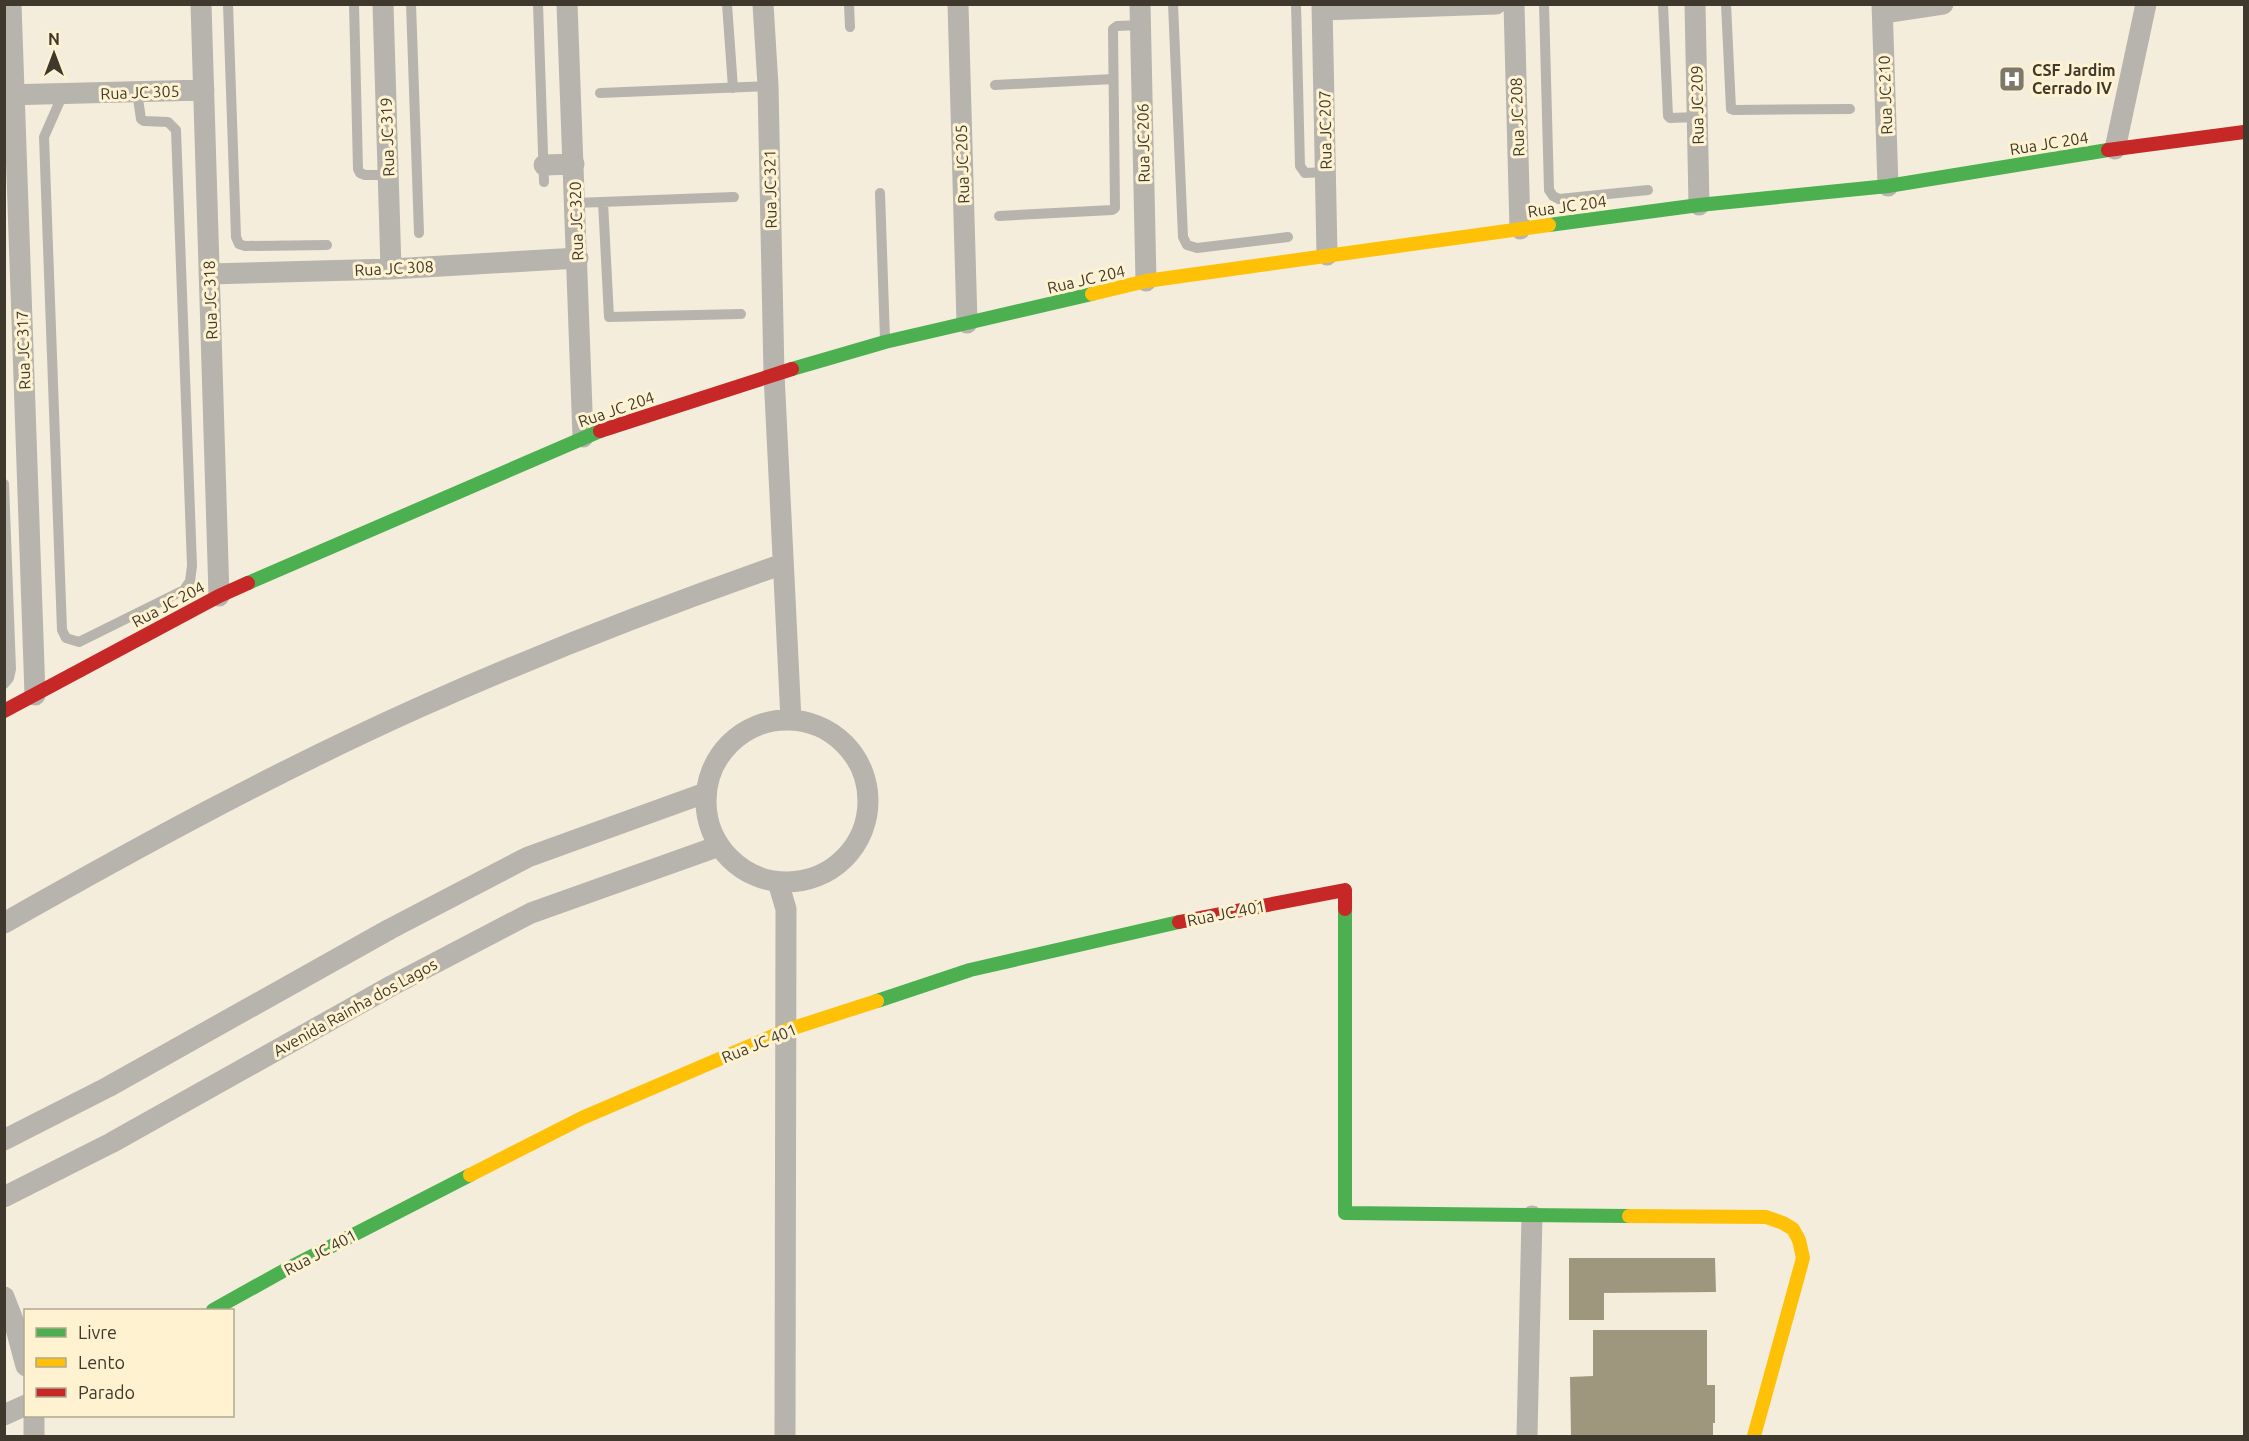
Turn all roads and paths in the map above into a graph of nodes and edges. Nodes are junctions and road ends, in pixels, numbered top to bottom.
1 (11, 4) edge
2 (201, 4) edge
3 (228, 4) edge
4 (354, 4) edge
5 (383, 4) edge
6 (411, 4) edge
7 (538, 4) edge
8 (567, 4) edge
9 (727, 4) edge
10 (763, 4) edge
11 (849, 4) edge
12 (957, 4) edge
13 (1173, 4) edge
14 (1296, 4) edge
15 (1496, 4) edge
16 (1514, 4) edge
17 (1544, 4) edge
18 (1663, 4) edge
19 (1695, 4) edge
20 (1726, 4) edge
21 (1943, 4) edge
22 (2146, 4) edge
23 (1322, 7) edge
24 (1882, 9) edge
25 (1140, 15) edge
26 (850, 27) dead end
27 (1113, 79) junction
28 (995, 85) dead end
29 (768, 86) junction
30 (733, 88) junction
31 (204, 90) junction
32 (136, 92) junction
33 (600, 93) dead end
34 (63, 94) junction
35 (9, 95) edge
36 (1850, 109) dead end
37 (1697, 117) junction
38 (2244, 132) edge
39 (2115, 149) junction
40 (574, 164) junction
41 (1326, 172) junction
42 (544, 174) joint
43 (388, 175) junction
44 (1888, 186) junction
45 (1648, 190) dead end
46 (880, 193) dead end
47 (734, 197) dead end
48 (603, 202) junction
49 (575, 203) junction
50 (1700, 205) junction
51 (999, 216) dead end
52 (1520, 229) junction
53 (419, 234) dead end
54 (1288, 237) dead end
55 (327, 245) dead end
56 (1327, 255) junction
57 (578, 258) junction
58 (391, 269) junction
59 (209, 274) junction
60 (1146, 281) junction
61 (741, 314) dead end
62 (968, 323) junction
63 (885, 342) junction
64 (774, 374) junction
65 (583, 437) junction
66 (4, 484) edge
67 (783, 564) junction
68 (219, 596) junction
69 (4, 684) edge
70 (35, 695) junction
71 (4, 711) edge
72 (791, 720) junction
73 (705, 793) junction
74 (719, 846) junction
75 (778, 882) junction
76 (4, 923) edge
77 (787, 1030) junction
78 (4, 1140) edge
79 (4, 1197) edge
80 (1532, 1216) junction
81 (4, 1297) edge
82 (217, 1309) edge
83 (24, 1358) edge
84 (24, 1406) edge
85 (4, 1415) edge
86 (34, 1417) edge
87 (34, 1437) edge
88 (785, 1437) edge
89 (1527, 1437) edge
90 (1754, 1437) edge

1 - 35 street, Rua JC 317
2 - 31 street, Rua JC 318
3 - 55 lane
4 - 43 lane
5 - 43 street, Rua JC 319
6 - 53 lane
7 - 42 lane
8 - 40 street, Rua JC 320
9 - 30 lane
10 - 29 street, Rua JC 321
11 - 26 lane
12 - 62 street, Rua JC 205
13 - 54 lane
14 - 41 lane
15 - 23 street
16 - 52 street, Rua JC 208
17 - 45 lane
18 - 37 lane
19 - 37 street, Rua JC 209
20 - 36 lane
21 - 24 street
22 - 39 street
23 - 41 street, Rua JC 207
24 - 44 street, Rua JC 210
25 - 27 lane
25 - 60 street, Rua JC 206
27 - 28 lane
27 - 51 lane
29 - 30 lane
29 - 64 street, Rua JC 321
30 - 33 lane
31 - 32 street, Rua JC 305
31 - 59 street, Rua JC 318
32 - 34 street, Rua JC 305
32 - 34 lane
34 - 35 street, Rua JC 305
35 - 70 street, Rua JC 317
37 - 50 street, Rua JC 209
38 - 39 street, Rua JC 204
39 - 44 street, Rua JC 204
40 - 42 street
40 - 49 street, Rua JC 320
41 - 56 street, Rua JC 207
43 - 58 street, Rua JC 319
44 - 50 street, Rua JC 204
46 - 63 lane
47 - 48 lane
48 - 49 lane
48 - 61 lane
49 - 57 street, Rua JC 320
50 - 52 street, Rua JC 204
52 - 56 street, Rua JC 204
56 - 60 street, Rua JC 204
57 - 58 street, Rua JC 308
57 - 65 street, Rua JC 320
58 - 59 street, Rua JC 308
59 - 68 street, Rua JC 318
60 - 62 street, Rua JC 204
62 - 63 street, Rua JC 204
63 - 64 street, Rua JC 204
64 - 65 street, Rua JC 204
64 - 67 street, Rua JC 321
65 - 68 street, Rua JC 204
66 - 69 lane
67 - 72 street, Rua JC 321
67 - 76 street
68 - 70 street, Rua JC 204
70 - 71 street, Rua JC 204
72 - 73 street
72 - 75 street
73 - 74 street
73 - 78 street
74 - 75 street
74 - 79 street, Avenida Rainha dos Lagos
75 - 77 street
77 - 80 street, Rua JC 401
77 - 82 street, Rua JC 401
77 - 88 street
80 - 89 street
80 - 90 street
81 - 83 street
84 - 85 street
86 - 87 street

